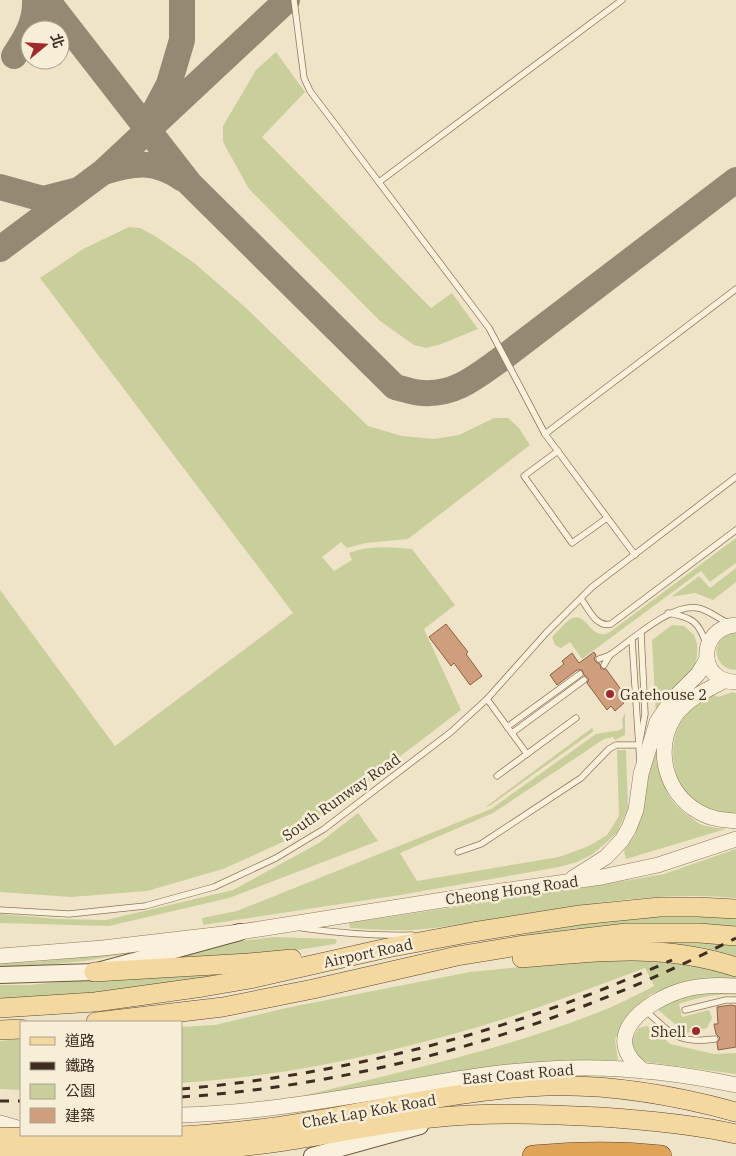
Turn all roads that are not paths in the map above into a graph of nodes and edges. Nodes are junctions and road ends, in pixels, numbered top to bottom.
1 (294, 0) edge
2 (622, 0) edge
3 (380, 182) junction
4 (736, 289) edge
5 (545, 434) junction
6 (558, 451) junction
7 (736, 477) edge
8 (607, 518) junction
9 (736, 530) edge
10 (635, 555) junction
11 (581, 598) junction
12 (668, 613) junction
13 (736, 625) edge
14 (641, 633) junction
15 (632, 640) junction
16 (707, 653) junction
17 (601, 662) dead end
18 (580, 674) dead end
19 (584, 680) dead end
20 (730, 681) edge
21 (487, 699) junction
22 (576, 718) dead end
23 (507, 727) junction
24 (512, 733) junction
25 (639, 745) junction
26 (527, 754) junction
27 (641, 774) junction
28 (497, 776) dead end
29 (736, 821) edge
30 (736, 839) edge
31 (458, 852) dead end
32 (565, 882) junction
33 (0, 910) edge
34 (736, 910) edge
35 (285, 925) junction
36 (240, 932) junction
37 (473, 932) junction
38 (418, 934) dead end
39 (427, 934) dead end
40 (736, 936) edge
41 (387, 948) junction
42 (0, 956) edge
43 (736, 967) edge
44 (399, 970) junction
45 (94, 972) junction
46 (0, 975) edge
47 (736, 986) edge
48 (736, 1000) edge
49 (0, 1008) edge
50 (644, 1009) junction
51 (685, 1010) dead end
52 (104, 1021) edge
53 (20, 1029) edge
54 (0, 1030) edge
55 (715, 1039) dead end
56 (644, 1071) junction
57 (736, 1085) edge
58 (736, 1112) edge
59 (182, 1115) edge
60 (458, 1115) junction
61 (20, 1120) edge
62 (0, 1122) edge
63 (20, 1129) edge
64 (736, 1134) edge
65 (33, 1136) edge
66 (0, 1137) edge
67 (142, 1145) junction
68 (0, 1153) edge
69 (27, 1156) edge
70 (312, 1156) edge
71 (533, 1156) edge
72 (661, 1156) edge

1 - 3 lane
2 - 3 lane
3 - 5 lane
4 - 5 lane
5 - 6 lane
6 - 8 lane
6 - 8 lane
7 - 10 lane, South Runway Road
8 - 10 lane
9 - 11 lane
10 - 11 lane, South Runway Road
11 - 21 lane, South Runway Road
12 - 13 lane
12 - 14 lane
12 - 16 lane
13 - 16 street
14 - 15 lane
14 - 25 lane
15 - 17 lane
15 - 25 lane
16 - 20 street
16 - 27 street
18 - 23 lane
19 - 24 lane
20 - 29 street
21 - 23 lane
21 - 33 lane, South Runway Road
22 - 26 lane
23 - 24 lane
24 - 26 lane
25 - 27 lane
25 - 31 lane
26 - 28 lane
27 - 32 street
30 - 32 street, Cheong Hong Road
32 - 35 street, Cheong Hong Road
34 - 37 main road, Airport Road
35 - 36 street
35 - 38 lane
36 - 42 street
36 - 45 main road
37 - 39 lane
37 - 41 main road, Airport Road
40 - 44 main road, Airport Road
41 - 45 main road
41 - 49 main road, Airport Road
43 - 44 main road
44 - 52 main road, Airport Road
45 - 46 main road
47 - 50 street
48 - 51 lane
50 - 55 lane
50 - 56 street
53 - 54 main road
56 - 57 street, East Coast Road
56 - 59 street, East Coast Road
58 - 67 main road, Chek Lap Kok Road
60 - 64 main road, Chek Lap Kok Road
60 - 67 main road, Chek Lap Kok Road
60 - 70 main road
61 - 62 street
62 - 63 street
65 - 69 street
66 - 67 main road, Chek Lap Kok Road, bridge
67 - 68 main road, Chek Lap Kok Road, bridge
71 - 72 highway

